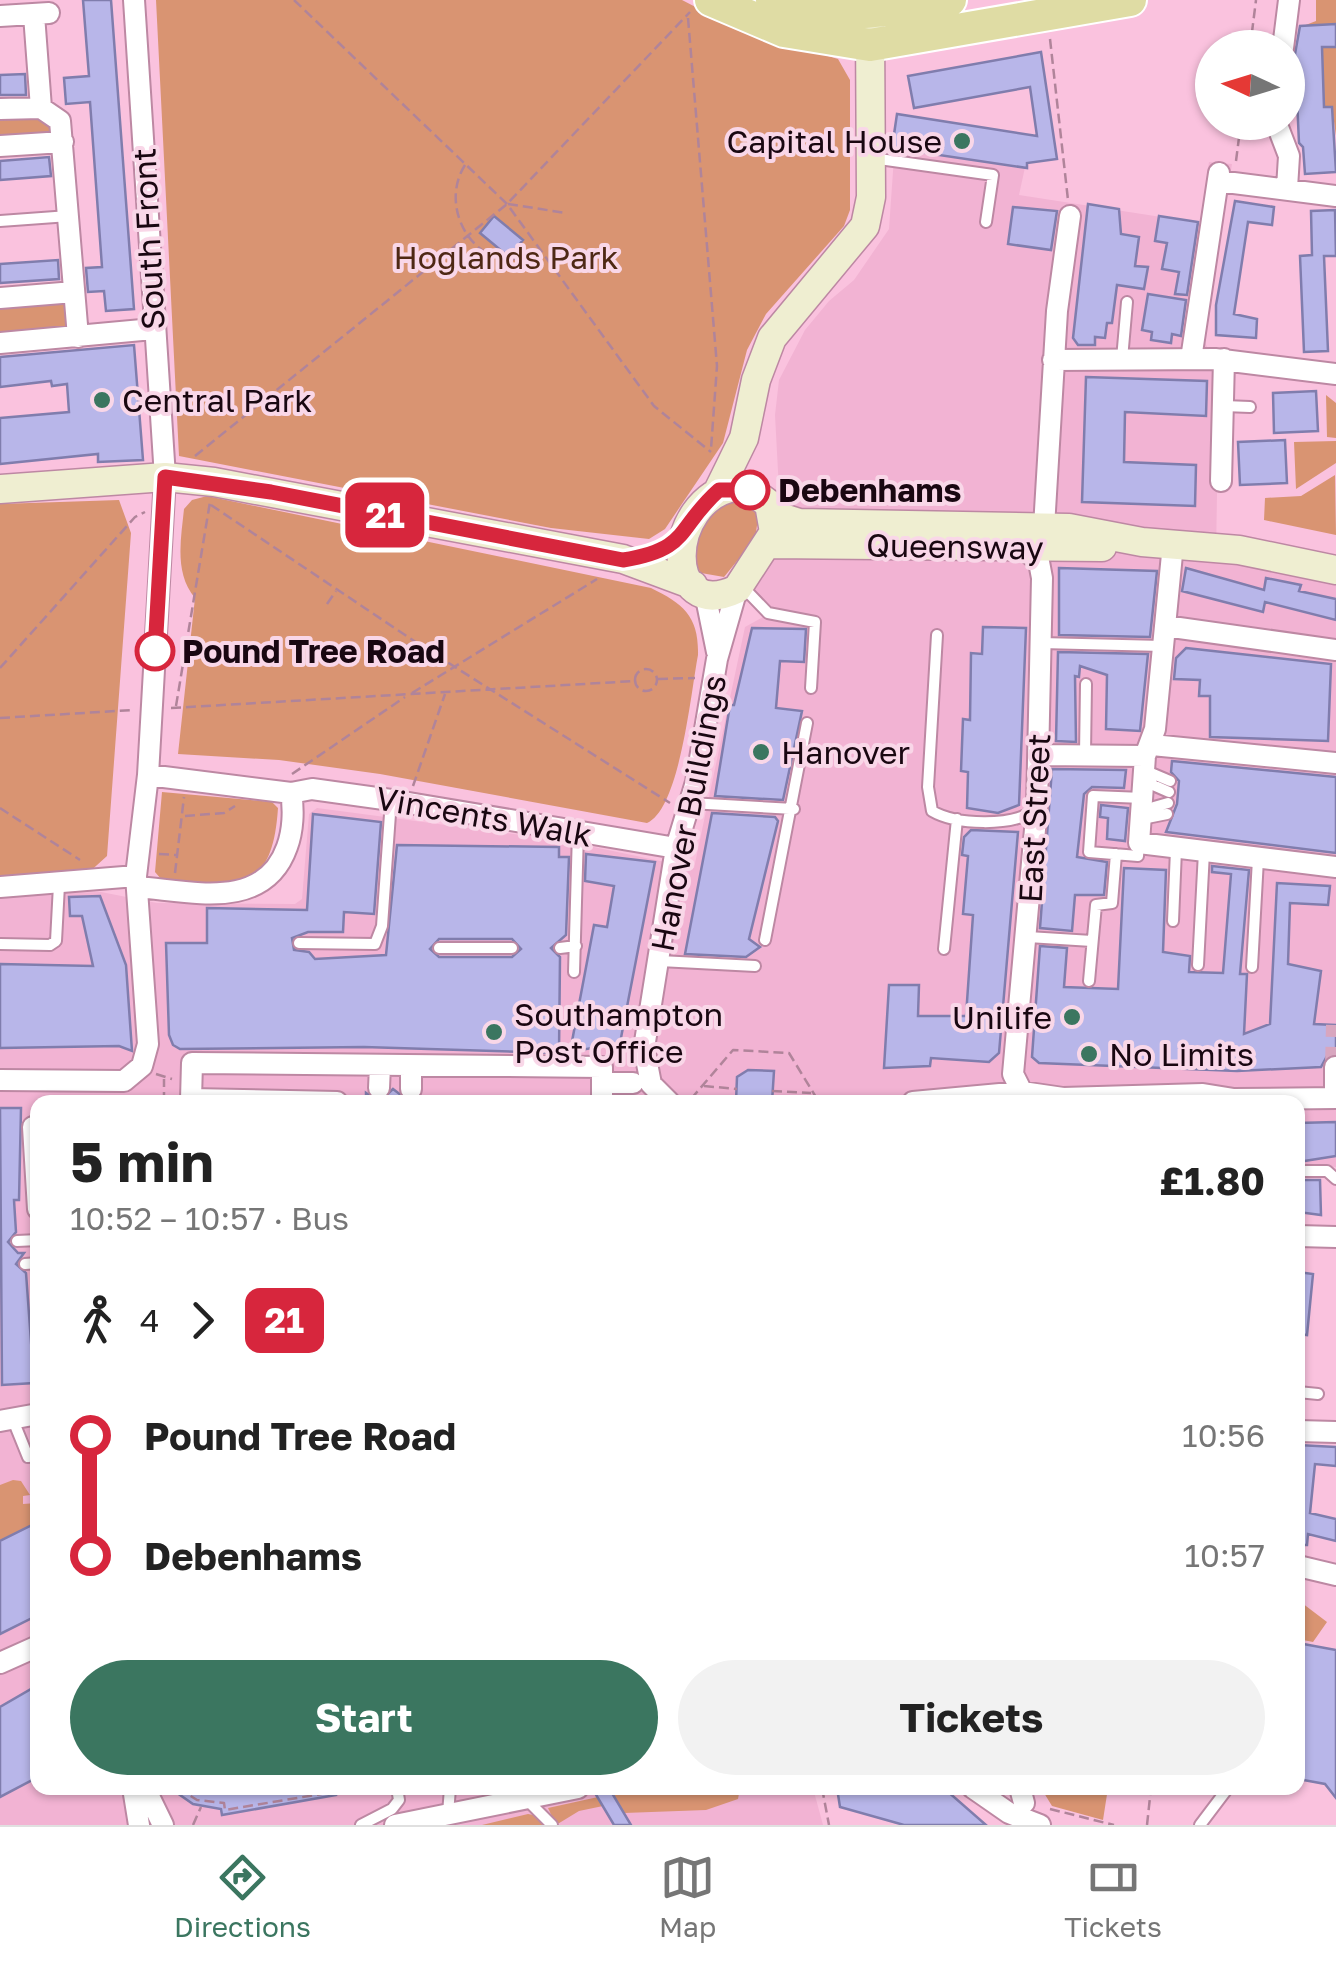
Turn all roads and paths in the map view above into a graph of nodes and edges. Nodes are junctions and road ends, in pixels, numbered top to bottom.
1 (134, 0) edge
2 (294, 0) edge
3 (694, 0) edge
4 (772, 0) edge
5 (950, 0) edge
6 (1130, 0) edge
7 (699, 8) edge
8 (1275, 8) edge
9 (1056, 10) edge
10 (0, 16) edge
11 (870, 30) junction
12 (1261, 30) edge
13 (41, 108) junction
14 (0, 109) edge
15 (1235, 140) edge
16 (1283, 140) edge
17 (63, 142) junction
18 (0, 146) edge
19 (871, 158) junction
20 (465, 164) junction
21 (1224, 179) junction
22 (1287, 188) junction
23 (1336, 196) edge
24 (507, 204) junction
25 (566, 213) dead end
26 (70, 216) junction
27 (1070, 216) joint
28 (0, 221) edge
29 (986, 222) dead end
30 (466, 236) junction
31 (540, 249) junction
32 (74, 292) junction
33 (0, 298) edge
34 (1128, 302) dead end
35 (153, 330) junction
36 (78, 337) junction
37 (0, 343) edge
38 (1191, 359) junction
39 (1224, 359) junction
40 (1053, 360) junction
41 (1122, 360) junction
42 (1336, 374) edge
43 (1224, 406) junction
44 (1250, 407) dead end
45 (729, 450) junction
46 (1221, 481) dead end
47 (0, 489) edge
48 (164, 490) junction
49 (719, 490) junction
50 (212, 493) junction
51 (767, 505) junction
52 (1044, 527) junction
53 (681, 540) junction
54 (1142, 542) junction
55 (768, 544) junction
56 (1173, 544) junction
57 (1024, 548) junction
58 (615, 558) junction
59 (1336, 570) edge
60 (739, 587) junction
61 (337, 589) junction
62 (699, 589) junction
63 (327, 604) dead end
64 (937, 635) dead end
65 (1164, 636) junction
66 (417, 643) junction
67 (1041, 643) junction
68 (389, 648) dead end
69 (1336, 650) edge
70 (454, 667) junction
71 (0, 668) edge
72 (716, 669) junction
73 (657, 679) junction
74 (636, 681) junction
75 (1086, 684) dead end
76 (487, 688) junction
77 (812, 688) dead end
78 (445, 692) junction
79 (410, 694) junction
80 (176, 708) junction
81 (152, 709) junction
82 (0, 718) edge
83 (808, 723) dead end
84 (1039, 754) junction
85 (1085, 754) junction
86 (1147, 757) junction
87 (1336, 764) edge
88 (148, 775) junction
89 (185, 778) junction
90 (259, 786) junction
91 (287, 791) junction
92 (401, 801) junction
93 (1037, 807) junction
94 (0, 808) edge
95 (689, 808) junction
96 (794, 808) junction
97 (1142, 809) junction
98 (182, 816) junction
99 (957, 819) junction
100 (578, 832) junction
101 (1139, 843) junction
102 (676, 848) junction
103 (1176, 850) junction
104 (1204, 852) junction
105 (1116, 854) junction
106 (1258, 859) junction
107 (1336, 868) edge
108 (100, 882) junction
109 (136, 882) junction
110 (60, 885) junction
111 (0, 887) edge
112 (174, 890) junction
113 (1173, 921) dead end
114 (1028, 937) junction
115 (765, 940) dead end
116 (1092, 942) junction
117 (299, 943) dead end
118 (0, 944) edge
119 (576, 946) junction
120 (439, 948) dead end
121 (512, 948) dead end
122 (560, 948) dead end
123 (944, 949) dead end
124 (660, 961) junction
125 (1198, 965) dead end
126 (755, 966) dead end
127 (1252, 967) dead end
128 (574, 972) dead end
129 (1089, 981) dead end
130 (142, 1066) junction
131 (380, 1066) junction
132 (411, 1066) junction
133 (1335, 1067) edge
134 (164, 1078) junction
135 (0, 1080) edge
136 (191, 1080) junction
137 (642, 1083) junction
138 (702, 1086) junction
139 (379, 1088) dead end
140 (736, 1088) dead end
141 (410, 1089) dead end
142 (772, 1091) dead end
143 (1022, 1092) junction
144 (602, 1093) edge
145 (812, 1093) joint
146 (164, 1095) edge
147 (190, 1095) edge
148 (659, 1095) edge
149 (694, 1095) edge
150 (989, 1095) edge
151 (1037, 1095) edge
152 (1305, 1098) edge
153 (1335, 1098) edge
154 (1305, 1171) edge
155 (1336, 1178) edge
156 (1305, 1236) edge
157 (1336, 1238) edge
158 (30, 1240) edge
159 (17, 1241) dead end
160 (1305, 1393) edge
161 (1318, 1394) dead end
162 (7, 1420) edge
163 (1305, 1432) edge
164 (1336, 1432) edge
165 (30, 1457) edge
166 (1305, 1568) edge
167 (1336, 1575) edge
168 (30, 1650) edge
169 (0, 1664) edge
170 (134, 1795) edge
171 (148, 1795) edge
172 (186, 1795) joint
173 (314, 1795) edge
174 (399, 1795) edge
175 (449, 1795) edge
176 (544, 1795) edge
177 (823, 1795) edge
178 (980, 1795) edge
179 (984, 1795) edge
180 (1022, 1795) edge
181 (1150, 1795) edge
182 (1223, 1795) edge
183 (526, 1799) junction
184 (176, 1803) dead end
185 (201, 1807) dead end
186 (448, 1815) junction
187 (138, 1825) edge
188 (163, 1825) edge
189 (193, 1825) edge
190 (361, 1825) edge
191 (395, 1825) edge
192 (552, 1825) edge
193 (829, 1825) edge
194 (1000, 1825) edge
195 (1040, 1825) edge
196 (1114, 1825) edge
197 (1147, 1825) edge
198 (1200, 1825) edge

1 - 35 street, South Front
2 - 20 path
3 - 7 path
4 - 11 main road
5 - 11 main road
6 - 9 main road
7 - 11 main road
7 - 24 path
7 - 45 path
8 - 12 path
9 - 11 main road
9 - 27 path
10 - 13 street
11 - 19 street
13 - 14 street
13 - 17 street
15 - 21 path
16 - 22 street
17 - 18 street
17 - 26 street
19 - 29 lane
19 - 45 street
20 - 24 path
20 - 30 path
21 - 22 street
21 - 38 street
22 - 23 street
24 - 25 path
24 - 30 path
24 - 31 path
26 - 28 lane
26 - 32 street
27 - 40 street
30 - 31 path
30 - 48 path
31 - 45 path
32 - 33 street
32 - 36 street
34 - 41 lane
35 - 36 street
35 - 48 street, South Front
36 - 37 street
38 - 39 street
38 - 41 street
39 - 42 street
39 - 43 street
40 - 41 street
40 - 52 street
43 - 44 lane
43 - 46 street
45 - 49 street
45 - 51 street
47 - 48 street
48 - 50 street
48 - 50 path
48 - 71 path
48 - 81 street
49 - 51 street
49 - 53 street
50 - 58 street
50 - 61 path
50 - 80 path
51 - 52 street, Queensway
51 - 55 street
52 - 54 street, Queensway
53 - 58 street
53 - 62 street
54 - 56 street, Queensway
54 - 57 street, Queensway
55 - 57 street, Queensway
55 - 60 street
56 - 59 street, Queensway
56 - 65 street
57 - 67 street, East Street
58 - 62 street
58 - 70 path
60 - 62 street
60 - 72 street, Hanover Buildings
60 - 77 lane
61 - 63 path
61 - 66 path
62 - 72 street, Hanover Buildings
64 - 99 lane
65 - 67 lane
65 - 69 street
65 - 86 street
66 - 68 path
66 - 70 path
67 - 84 street, East Street
70 - 76 path
70 - 79 path
72 - 73 path
72 - 95 street, Hanover Buildings
73 - 74 path
73 - 74 path
74 - 76 path
75 - 85 lane
76 - 78 path
76 - 95 path
78 - 79 path
78 - 92 path
79 - 80 path
79 - 91 path
80 - 81 path
81 - 82 path
81 - 88 street
83 - 96 lane
84 - 85 street
84 - 93 street, East Street
85 - 86 street
86 - 87 street
86 - 97 street
86 - 97 lane
88 - 89 street, Vincents Walk
88 - 109 street
89 - 90 street, Vincents Walk
89 - 98 path
90 - 91 street, Vincents Walk
90 - 98 path
91 - 92 street, Vincents Walk
91 - 112 street
92 - 100 street, Vincents Walk
92 - 117 lane
93 - 99 lane
93 - 114 street, East Street
94 - 108 path
95 - 96 lane
95 - 102 street, Hanover Buildings
96 - 115 lane
97 - 101 street
97 - 105 lane
98 - 112 path
99 - 123 lane
100 - 102 street, Vincents Walk
100 - 119 lane
101 - 103 street
101 - 105 lane
102 - 124 street, Hanover Buildings
103 - 104 street
103 - 113 lane
104 - 106 street
104 - 125 lane
105 - 116 lane
106 - 107 street
106 - 127 lane
108 - 109 street
108 - 110 street
109 - 112 street
109 - 130 street
110 - 111 street
110 - 118 lane
114 - 116 lane
114 - 143 street, East Street
116 - 129 lane
119 - 122 lane
119 - 128 lane
120 - 121 lane
124 - 126 lane
124 - 137 street, Hanover Buildings
130 - 134 path
130 - 135 street
131 - 132 street
131 - 136 street
131 - 139 street
132 - 141 street
132 - 144 street
133 - 153 street
134 - 136 path
134 - 146 path
136 - 147 street
137 - 144 street
137 - 148 street
138 - 140 path
138 - 145 path
138 - 149 path
142 - 145 path
143 - 150 street
143 - 151 street
152 - 153 street
154 - 155 lane
156 - 157 street
158 - 159 lane
160 - 161 lane
162 - 165 lane
163 - 164 street
166 - 167 street
168 - 169 street
170 - 187 street
171 - 188 street
172 - 173 path
172 - 184 path
174 - 190 lane
175 - 186 lane
176 - 183 street
177 - 193 path
178 - 194 street
179 - 195 street
180 - 196 path
181 - 197 path
182 - 198 lane
183 - 186 street
183 - 192 lane
185 - 189 path
186 - 191 street

